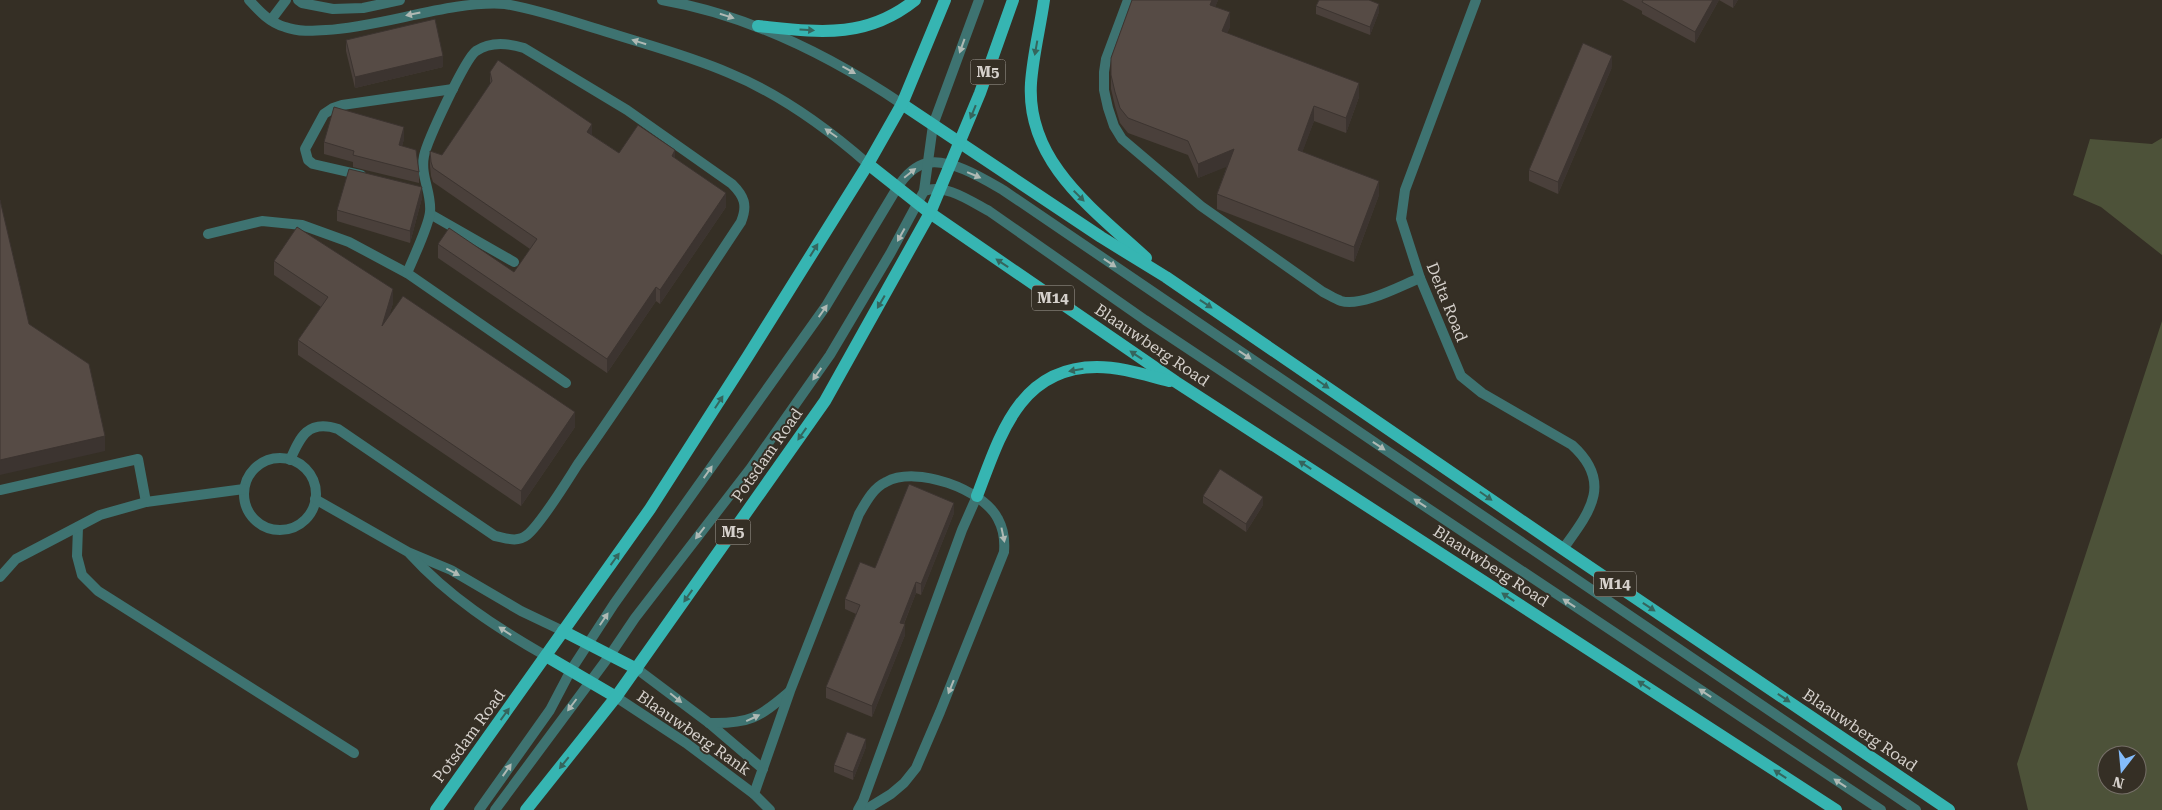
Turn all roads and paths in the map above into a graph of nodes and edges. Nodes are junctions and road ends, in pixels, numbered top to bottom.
1 (249, 0) edge
2 (286, 0) edge
3 (298, 0) edge
4 (400, 0) edge
5 (662, 0) edge
6 (915, 0) edge
7 (945, 0) edge
8 (979, 0) edge
9 (1013, 0) edge
10 (1044, 0) edge
11 (1128, 0) edge
12 (1476, 0) edge
13 (271, 20) junction
14 (758, 26) junction
15 (453, 89) junction
16 (902, 104) junction
17 (933, 125) junction
18 (960, 142) junction
19 (928, 163) junction
20 (868, 164) junction
21 (950, 165) junction
22 (373, 178) edge
23 (897, 188) junction
24 (941, 189) junction
25 (924, 192) junction
26 (918, 204) junction
27 (930, 213) junction
28 (430, 214) junction
29 (208, 234) dead end
30 (514, 262) dead end
31 (407, 273) junction
32 (1166, 277) junction
33 (1420, 278) junction
34 (1176, 382) junction
35 (566, 383) dead end
36 (290, 460) junction
37 (244, 489) junction
38 (0, 490) edge
39 (976, 496) junction
40 (315, 499) junction
41 (146, 502) junction
42 (78, 527) junction
43 (1563, 549) junction
44 (408, 552) junction
45 (0, 577) edge
46 (563, 631) junction
47 (587, 643) junction
48 (610, 655) junction
49 (546, 656) junction
50 (637, 669) junction
51 (571, 670) junction
52 (590, 681) junction
53 (790, 691) junction
54 (616, 697) junction
55 (709, 723) junction
56 (354, 753) dead end
57 (763, 769) junction
58 (754, 794) junction
59 (436, 810) edge
60 (479, 810) edge
61 (494, 810) edge
62 (526, 810) edge
63 (770, 810) edge
64 (858, 810) edge
65 (865, 810) edge
66 (1836, 810) edge
67 (1880, 810) edge
68 (1916, 810) edge
69 (1949, 810) edge

1 - 13 street, Blaauwberg Road
2 - 13 street
3 - 4 street
5 -> 14 street, Blaauwberg Road
14 -> 6 main road
7 - 16 main road, Potsdam Road
8 -> 17 street
9 -> 18 main road, M5
10 -> 32 main road
11 - 33 street
12 - 33 street, Delta Road
20 -> 13 street, Blaauwberg Road
14 -> 16 street, Blaauwberg Road
15 - 22 street
15 - 28 street
15 - 36 street
16 - 17 main road, Blaauwberg Road / M14
16 - 20 main road, Potsdam Road
17 - 18 main road, Blaauwberg Road / M14
17 - 19 street
18 - 21 main road, Potsdam Road / M5
18 - 32 main road, Blaauwberg Road / M14
19 - 21 street
23 -> 19 street
19 - 25 street
20 - 23 main road, Blaauwberg Road / M14
46 -> 20 main road, Potsdam Road
21 - 24 main road, Potsdam Road / M5
21 -> 68 street
23 - 26 main road, Blaauwberg Road / M14
47 -> 23 street
24 - 25 street
24 - 27 main road, Potsdam Road / M5
67 -> 24 street
25 - 26 street
26 - 27 main road, Blaauwberg Road / M14
26 -> 48 street
34 -> 27 main road, Blaauwberg Road / M14
27 -> 50 main road, Potsdam Road / M5
28 - 30 street
28 - 31 street
29 - 31 street
31 - 35 street
32 -> 43 main road, Blaauwberg Road / M14
33 - 43 street, Delta Road
34 -> 39 main road
66 -> 34 main road, Blaauwberg Road / M14
36 - 37 street
36 - 40 street
37 - 40 street
37 - 41 street
38 - 41 street
39 - 53 street
39 - 64 street
39 -> 65 street
40 - 44 street
41 - 42 street
42 - 45 street
42 - 56 street
43 -> 69 main road, Blaauwberg Road / M14
44 -> 46 street
49 -> 44 street
46 - 47 main road
46 - 49 main road, Potsdam Road
47 - 48 main road
47 - 51 street
48 - 50 main road
48 - 52 street
49 - 51 main road
59 -> 49 main road, Potsdam Road
50 - 54 main road, Potsdam Road / M5
50 -> 55 street, Blaauwberg Rank
51 - 52 main road
60 -> 51 street
52 - 54 main road
52 -> 61 street
55 -> 53 street
53 - 57 street
54 - 58 street, Blaauwberg Rank
54 -> 62 main road, Potsdam Road / M5
55 - 57 street, Blaauwberg Rank
57 - 58 street
58 - 63 street, Blaauwberg Rank

